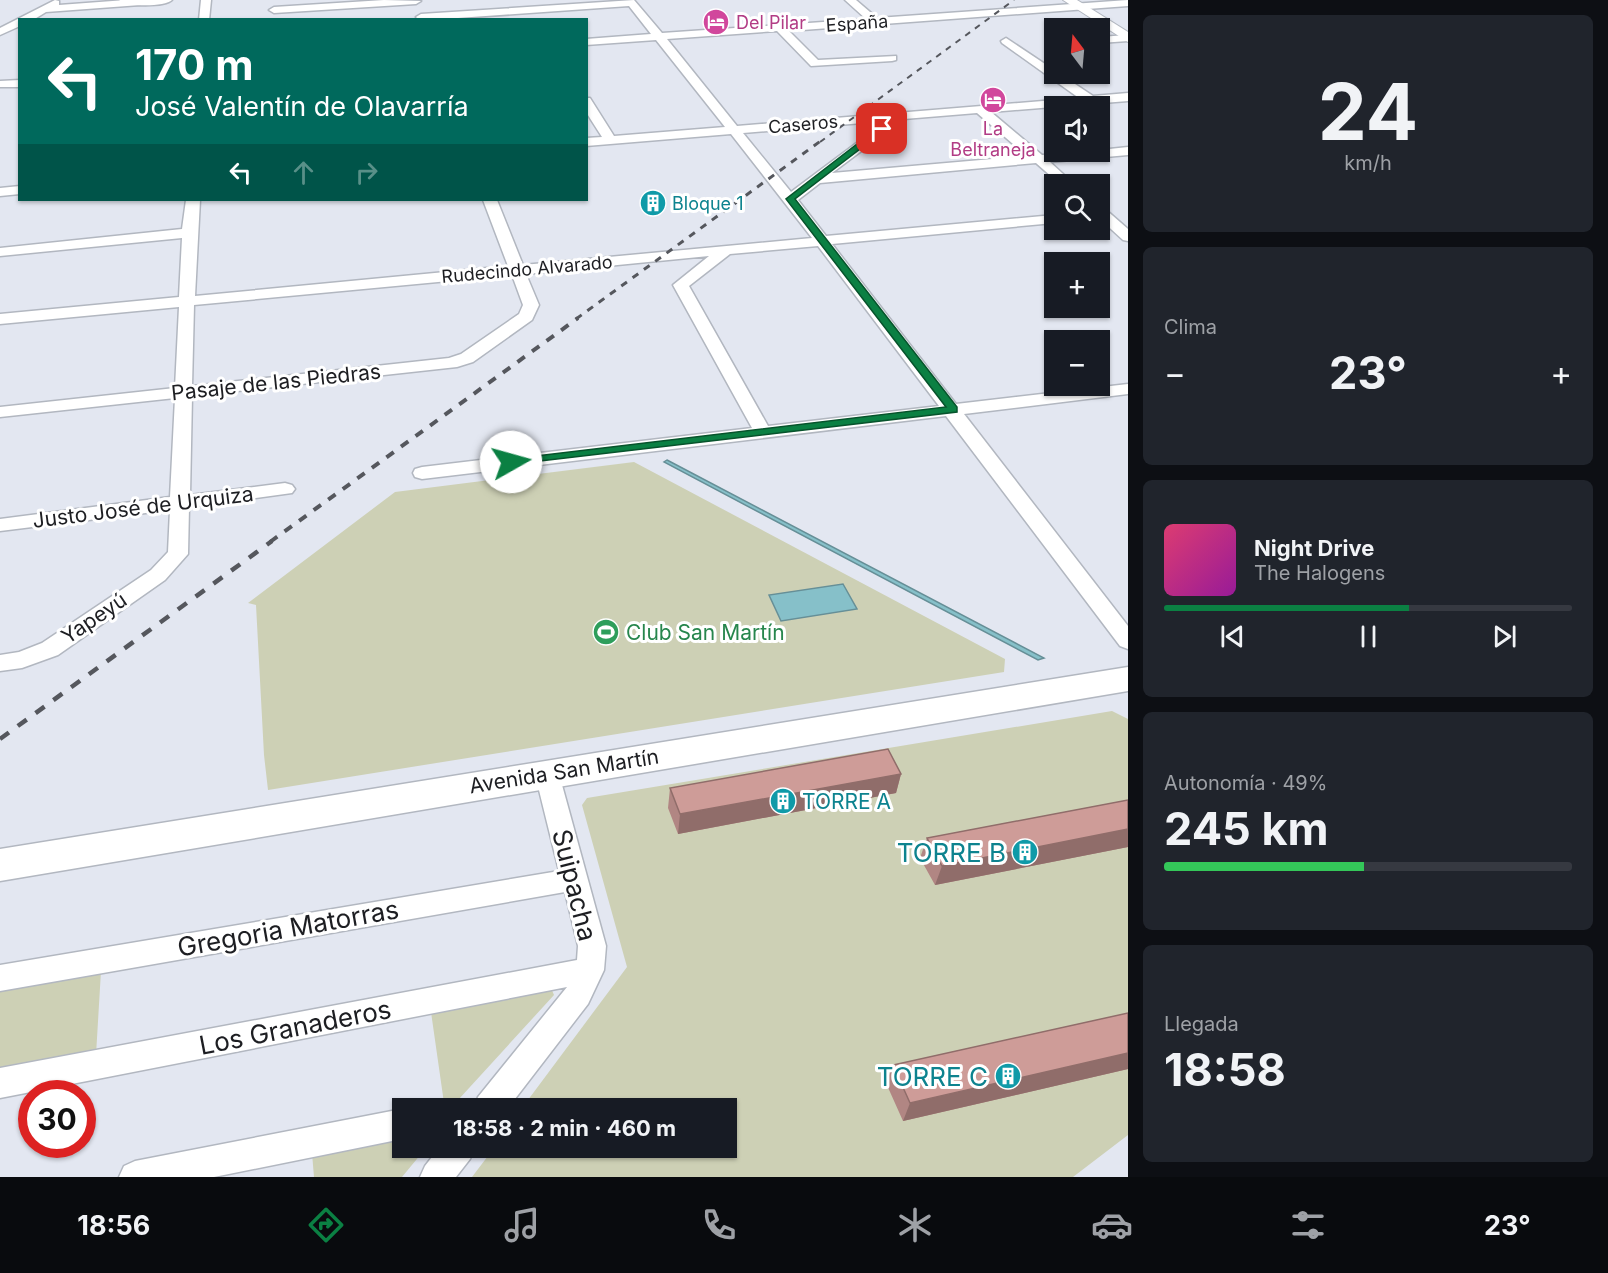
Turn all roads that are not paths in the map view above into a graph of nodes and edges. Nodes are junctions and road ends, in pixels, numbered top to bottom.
1 (60, 0) edge
2 (126, 0) edge
3 (165, 0) edge
4 (206, 0) edge
5 (416, 0) edge
6 (850, 0) edge
7 (157, 1) edge
8 (630, 1) edge
9 (1074, 3) edge
10 (1128, 3) edge
11 (362, 4) junction
12 (44, 9) junction
13 (274, 10) dead end
14 (28, 18) edge
15 (204, 18) edge
16 (337, 18) edge
17 (422, 18) edge
18 (876, 22) junction
19 (12, 25) edge
20 (781, 29) junction
21 (0, 32) edge
22 (1126, 35) edge
23 (657, 37) junction
24 (1110, 38) edge
25 (1006, 41) dead end
26 (588, 42) edge
27 (892, 58) dead end
28 (18, 83) edge
29 (0, 84) edge
30 (1084, 96) edge
31 (1128, 97) edge
32 (1110, 98) edge
33 (588, 104) edge
34 (1044, 104) edge
35 (981, 110) junction
36 (899, 116) junction
37 (733, 130) junction
38 (610, 140) junction
39 (588, 142) edge
40 (1128, 151) edge
41 (1038, 159) junction
42 (1056, 174) edge
43 (815, 179) junction
44 (18, 190) edge
45 (0, 192) edge
46 (790, 199) junction
47 (193, 201) edge
48 (490, 201) edge
49 (1110, 212) edge
50 (1119, 212) dead end
51 (1044, 220) edge
52 (1110, 222) edge
53 (189, 233) junction
54 (1128, 237) edge
55 (823, 242) junction
56 (725, 251) junction
57 (0, 252) edge
58 (517, 270) junction
59 (187, 301) junction
60 (0, 320) edge
61 (1128, 389) edge
62 (184, 392) junction
63 (953, 410) junction
64 (0, 412) edge
65 (762, 431) junction
66 (422, 473) dead end
67 (285, 489) dead end
68 (182, 503) junction
69 (0, 525) edge
70 (1128, 640) edge
71 (0, 663) edge
72 (1128, 679) edge
73 (547, 774) junction
74 (0, 865) edge
75 (575, 879) junction
76 (590, 970) junction
77 (0, 978) edge
78 (0, 1083) edge
79 (495, 1098) edge
80 (392, 1126) edge
81 (451, 1158) edge
82 (135, 1177) edge
83 (436, 1177) edge

1 - 12 street
2 - 7 main road
3 - 7 main road
4 - 15 street
5 - 11 street
5 - 17 street
6 - 18 street
7 - 12 street
8 - 17 street
8 - 23 street
9 - 10 street, España
9 - 18 street, España
9 - 22 street
11 - 13 street
11 - 16 street
12 - 14 street
18 - 20 street, España
19 - 21 street
20 - 23 street, España
20 - 27 street
22 - 24 street
23 - 26 street, España
23 - 37 street
25 - 30 street
28 - 29 street
31 - 32 street, Caseros
33 - 38 street
34 - 35 street, Caseros
35 - 36 street, Caseros
35 - 41 street
36 - 37 street, Caseros
36 - 43 street
37 - 38 street, Caseros
37 - 46 street
38 - 39 street, Caseros
40 - 41 street
41 - 42 street
41 - 43 street
43 - 46 street
44 - 45 street
46 - 55 street
47 - 53 street
48 - 58 street
49 - 50 street
51 - 55 street, Rudecindo Alvarado
52 - 54 street
53 - 57 street
53 - 59 street
55 - 56 street, Rudecindo Alvarado
55 - 63 street
56 - 58 street, Rudecindo Alvarado
56 - 65 street
58 - 59 street, Rudecindo Alvarado
58 - 62 street, Pasaje de las Piedras
59 - 60 street, Rudecindo Alvarado
59 - 62 street
61 - 63 street
62 - 64 street, Pasaje de las Piedras
62 - 68 street
63 - 65 street
63 - 70 street
65 - 66 street
67 - 68 street, Justo José de Urquiza
68 - 69 street, Justo José de Urquiza
68 - 71 street, Yapeyú
72 - 73 main road, Avenida San Martín
73 - 74 main road, Avenida San Martín
73 - 75 street, Suipacha
75 - 76 street, Suipacha
75 - 77 street, Gregoria Matorras
76 - 78 street, Los Granaderos
76 - 79 street, Suipacha
80 - 82 street
81 - 83 street

